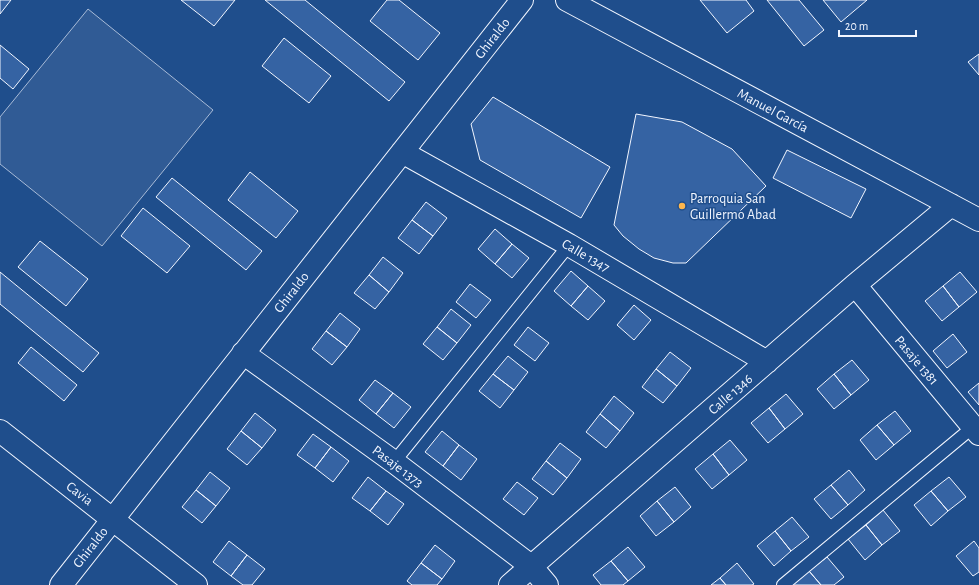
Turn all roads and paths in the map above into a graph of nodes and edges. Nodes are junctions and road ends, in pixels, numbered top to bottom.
1 (522, 0) edge
2 (567, 0) edge
3 (402, 152) junction
4 (951, 205) junction
5 (979, 220) edge
6 (569, 245) junction
7 (855, 286) junction
8 (243, 353) junction
9 (767, 362) junction
10 (0, 431) edge
11 (976, 431) edge
12 (394, 462) junction
13 (112, 518) junction
14 (532, 566) junction
15 (61, 585) edge
16 (196, 585) edge
17 (510, 585) edge
18 (547, 585) edge
19 (783, 585) edge

1 - 3 street, Ghiraldo
2 - 4 street, Manuel García
3 - 6 street, Calle 1347
3 - 8 street, Ghiraldo
4 - 5 street, Manuel García
4 - 7 street, Calle 1346
6 - 9 street, Calle 1347
6 - 12 lane
7 - 9 street, Calle 1346
7 - 11 street, Pasaje 1381
8 - 12 street, Pasaje 1373
8 - 13 street, Ghiraldo
9 - 14 street, Calle 1346
10 - 13 street, Cavia
11 - 19 lane
12 - 14 street, Pasaje 1373
13 - 15 street, Ghiraldo
13 - 16 street, Cavia
14 - 17 street, Calle 1346
14 - 18 street, Pasaje 1373

